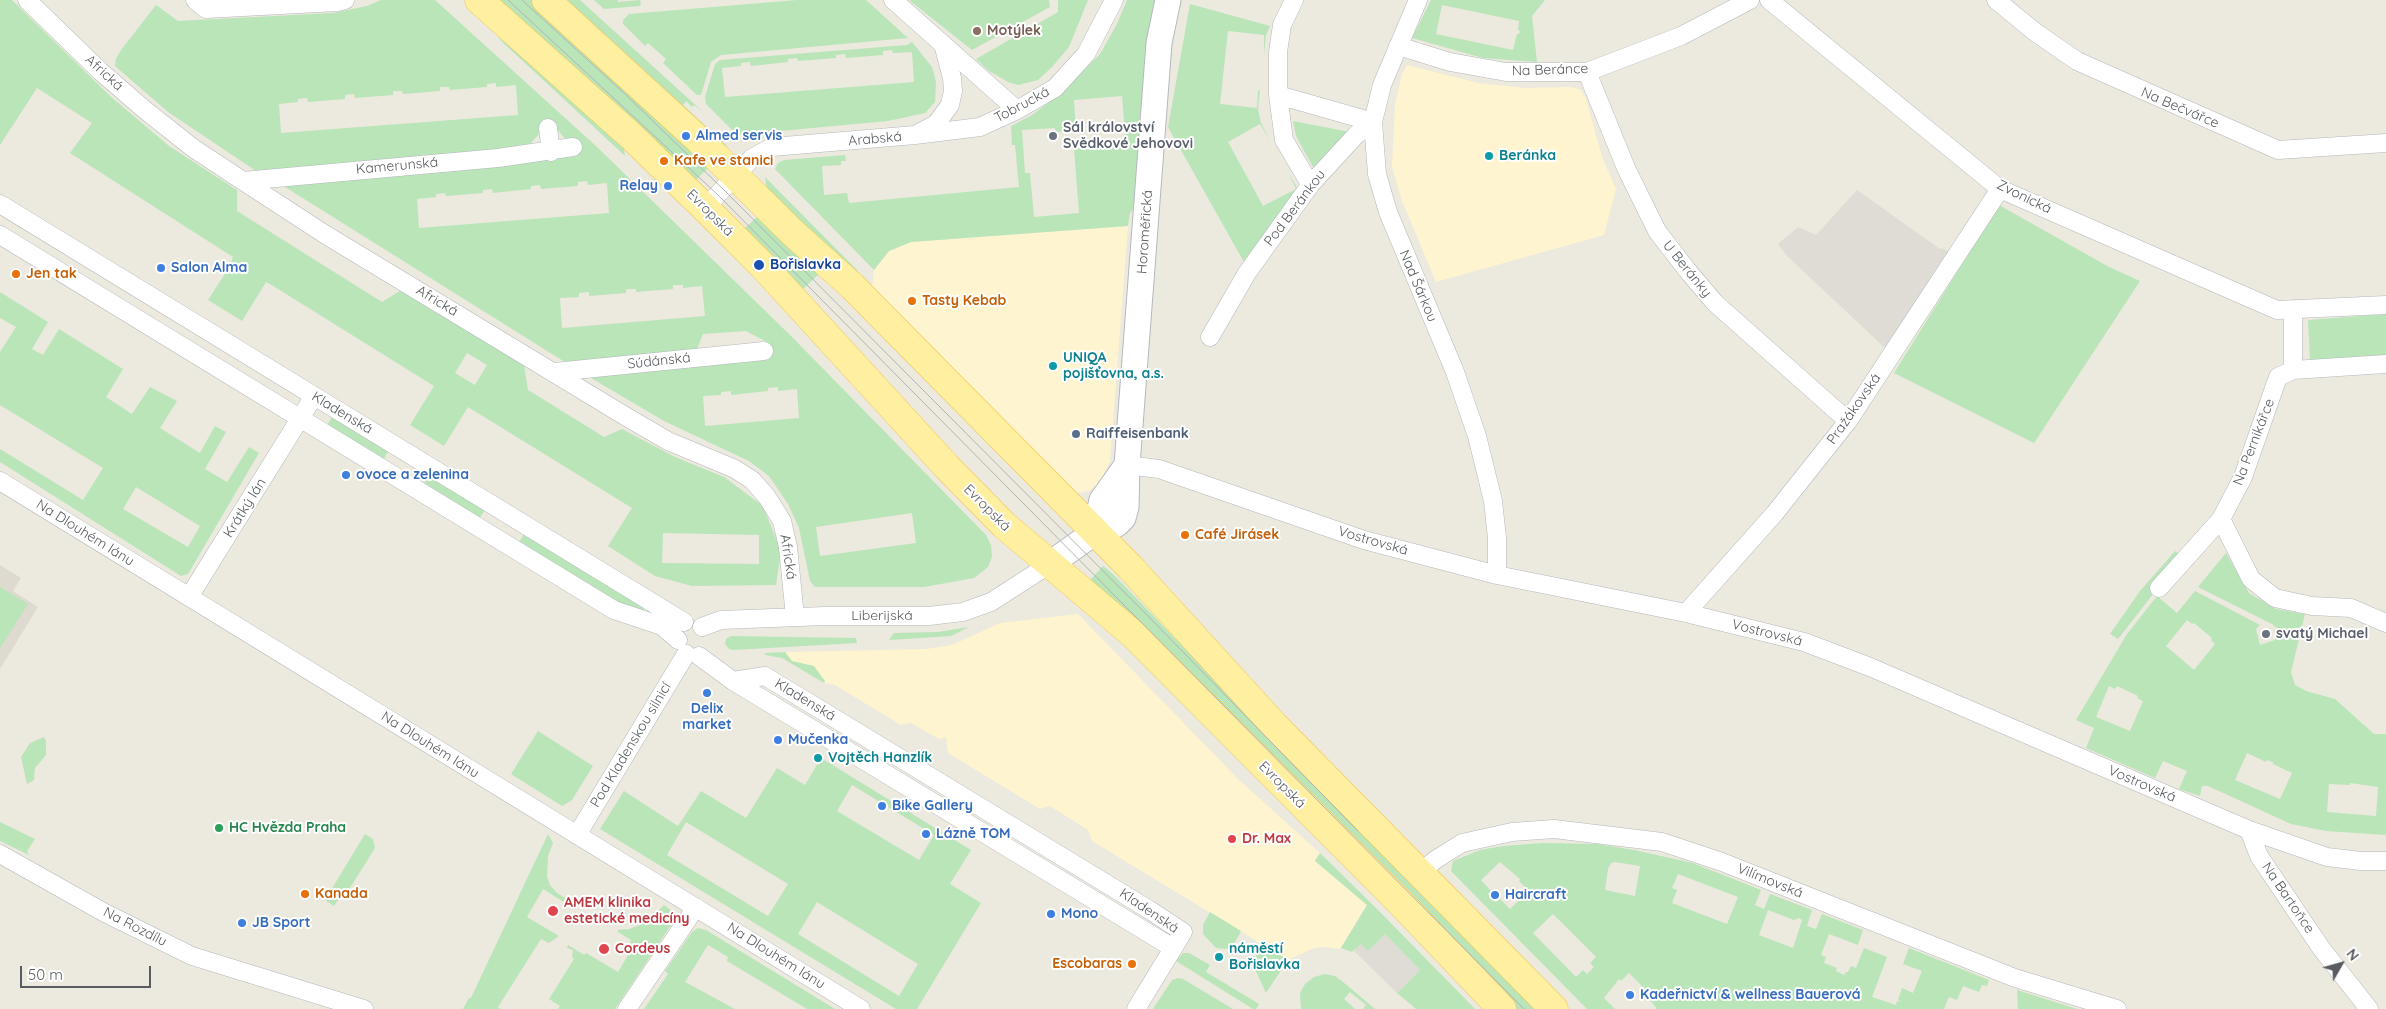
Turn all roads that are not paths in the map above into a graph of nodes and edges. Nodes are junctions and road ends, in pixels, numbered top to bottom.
1 (27, 0) edge
2 (195, 0) edge
3 (345, 0) edge
4 (479, 0) edge
5 (546, 0) edge
6 (893, 0) edge
7 (1114, 0) edge
8 (1168, 0) edge
9 (1294, 0) edge
10 (1418, 0) edge
11 (1750, 0) edge
12 (1769, 0) edge
13 (1996, 0) edge
14 (943, 44) junction
15 (1398, 46) junction
16 (1587, 72) junction
17 (1278, 95) junction
18 (1017, 110) junction
19 (1373, 122) junction
20 (548, 128) dead end
21 (915, 135) junction
22 (2386, 143) edge
23 (572, 148) dead end
24 (551, 152) junction
25 (736, 176) junction
26 (1306, 179) dead end
27 (243, 181) junction
28 (2000, 189) junction
29 (0, 204) edge
30 (705, 208) junction
31 (0, 235) edge
32 (2386, 305) edge
33 (2293, 311) junction
34 (1210, 337) dead end
35 (764, 351) dead end
36 (2386, 364) edge
37 (2293, 370) junction
38 (555, 372) junction
39 (314, 396) junction
40 (300, 418) junction
41 (1848, 421) junction
42 (1127, 465) junction
43 (0, 481) edge
44 (2221, 519) junction
45 (1095, 532) junction
46 (1050, 564) junction
47 (1497, 575) junction
48 (2159, 588) dead end
49 (189, 597) junction
50 (1686, 614) junction
51 (795, 617) junction
52 (684, 622) junction
53 (2386, 623) edge
54 (702, 627) junction
55 (688, 650) junction
56 (2249, 830) junction
57 (577, 835) junction
58 (0, 854) edge
59 (2386, 861) edge
60 (1419, 874) junction
61 (696, 907) junction
62 (364, 1009) edge
63 (628, 1009) edge
64 (861, 1009) edge
65 (1136, 1009) edge
66 (1502, 1009) edge
67 (1554, 1009) edge
68 (2117, 1009) edge
69 (2369, 1009) edge

1 - 27 street, Africká
2 - 3 street
4 - 30 main road, Evropská
5 - 25 main road
6 - 14 street
7 - 18 street, Tobrucká
8 - 42 main road, Horoměřická
9 - 17 street, Pod Beránkou
10 - 15 street, Nad Šárkou
11 - 16 street, Na Beránce
12 - 28 street, Zvonická
13 - 22 street, Na Bečvářce
14 - 18 street
14 - 21 street, Arabská
15 - 16 street, Na Beránce
15 - 19 street, Nad Šárkou
16 - 41 street, U Beránky
17 - 19 street
17 - 26 street, Pod Beránkou
18 - 21 street, Tobrucká
19 - 34 street, Pod Beránkou
19 - 47 street, Nad Šárkou
20 - 24 street
21 - 25 street, Arabská
23 - 24 street, Kamerunská
24 - 27 street, Kamerunská
25 - 30 street, Arabská
25 - 45 main road
27 - 38 street, Africká
28 - 33 street, Zvonická
28 - 41 street, Pražákovská
29 - 39 street, Kladenská
30 - 46 main road, Evropská
31 - 40 street, Kladenská
32 - 33 street
33 - 37 street
35 - 38 street, Súdánská
36 - 37 street
37 - 44 street, Na Pernikářce
38 - 51 street, Africká
39 - 40 street, Krátký lán
39 - 52 street, Kladenská
40 - 49 street, Krátký lán
40 - 55 street, Kladenská
41 - 50 street, Pražákovská
42 - 45 main road, Horoměřická
42 - 47 street, Vostrovská
43 - 49 street, Na Dlouhém lánu
44 - 48 street, Na Pernikářce
44 - 53 street
45 - 46 main road, Horoměřická
45 - 60 main road
46 - 51 street, Liberijská
46 - 66 main road, Evropská
47 - 50 street, Vostrovská
49 - 57 street, Na Dlouhém lánu
50 - 56 street, Vostrovská
51 - 54 street, Liberijská
52 - 54 street
52 - 55 street
54 - 55 street
55 - 57 street, Pod Kladenskou silnicí
55 - 65 street, Kladenská
56 - 59 street, Vostrovská
56 - 69 street, Na Bartoňce
57 - 61 street, Na Dlouhém lánu
58 - 62 street, Na Rozdílu
60 - 67 main road
60 - 68 street, Vilímovská
61 - 63 street
61 - 64 street, Na Dlouhém lánu

